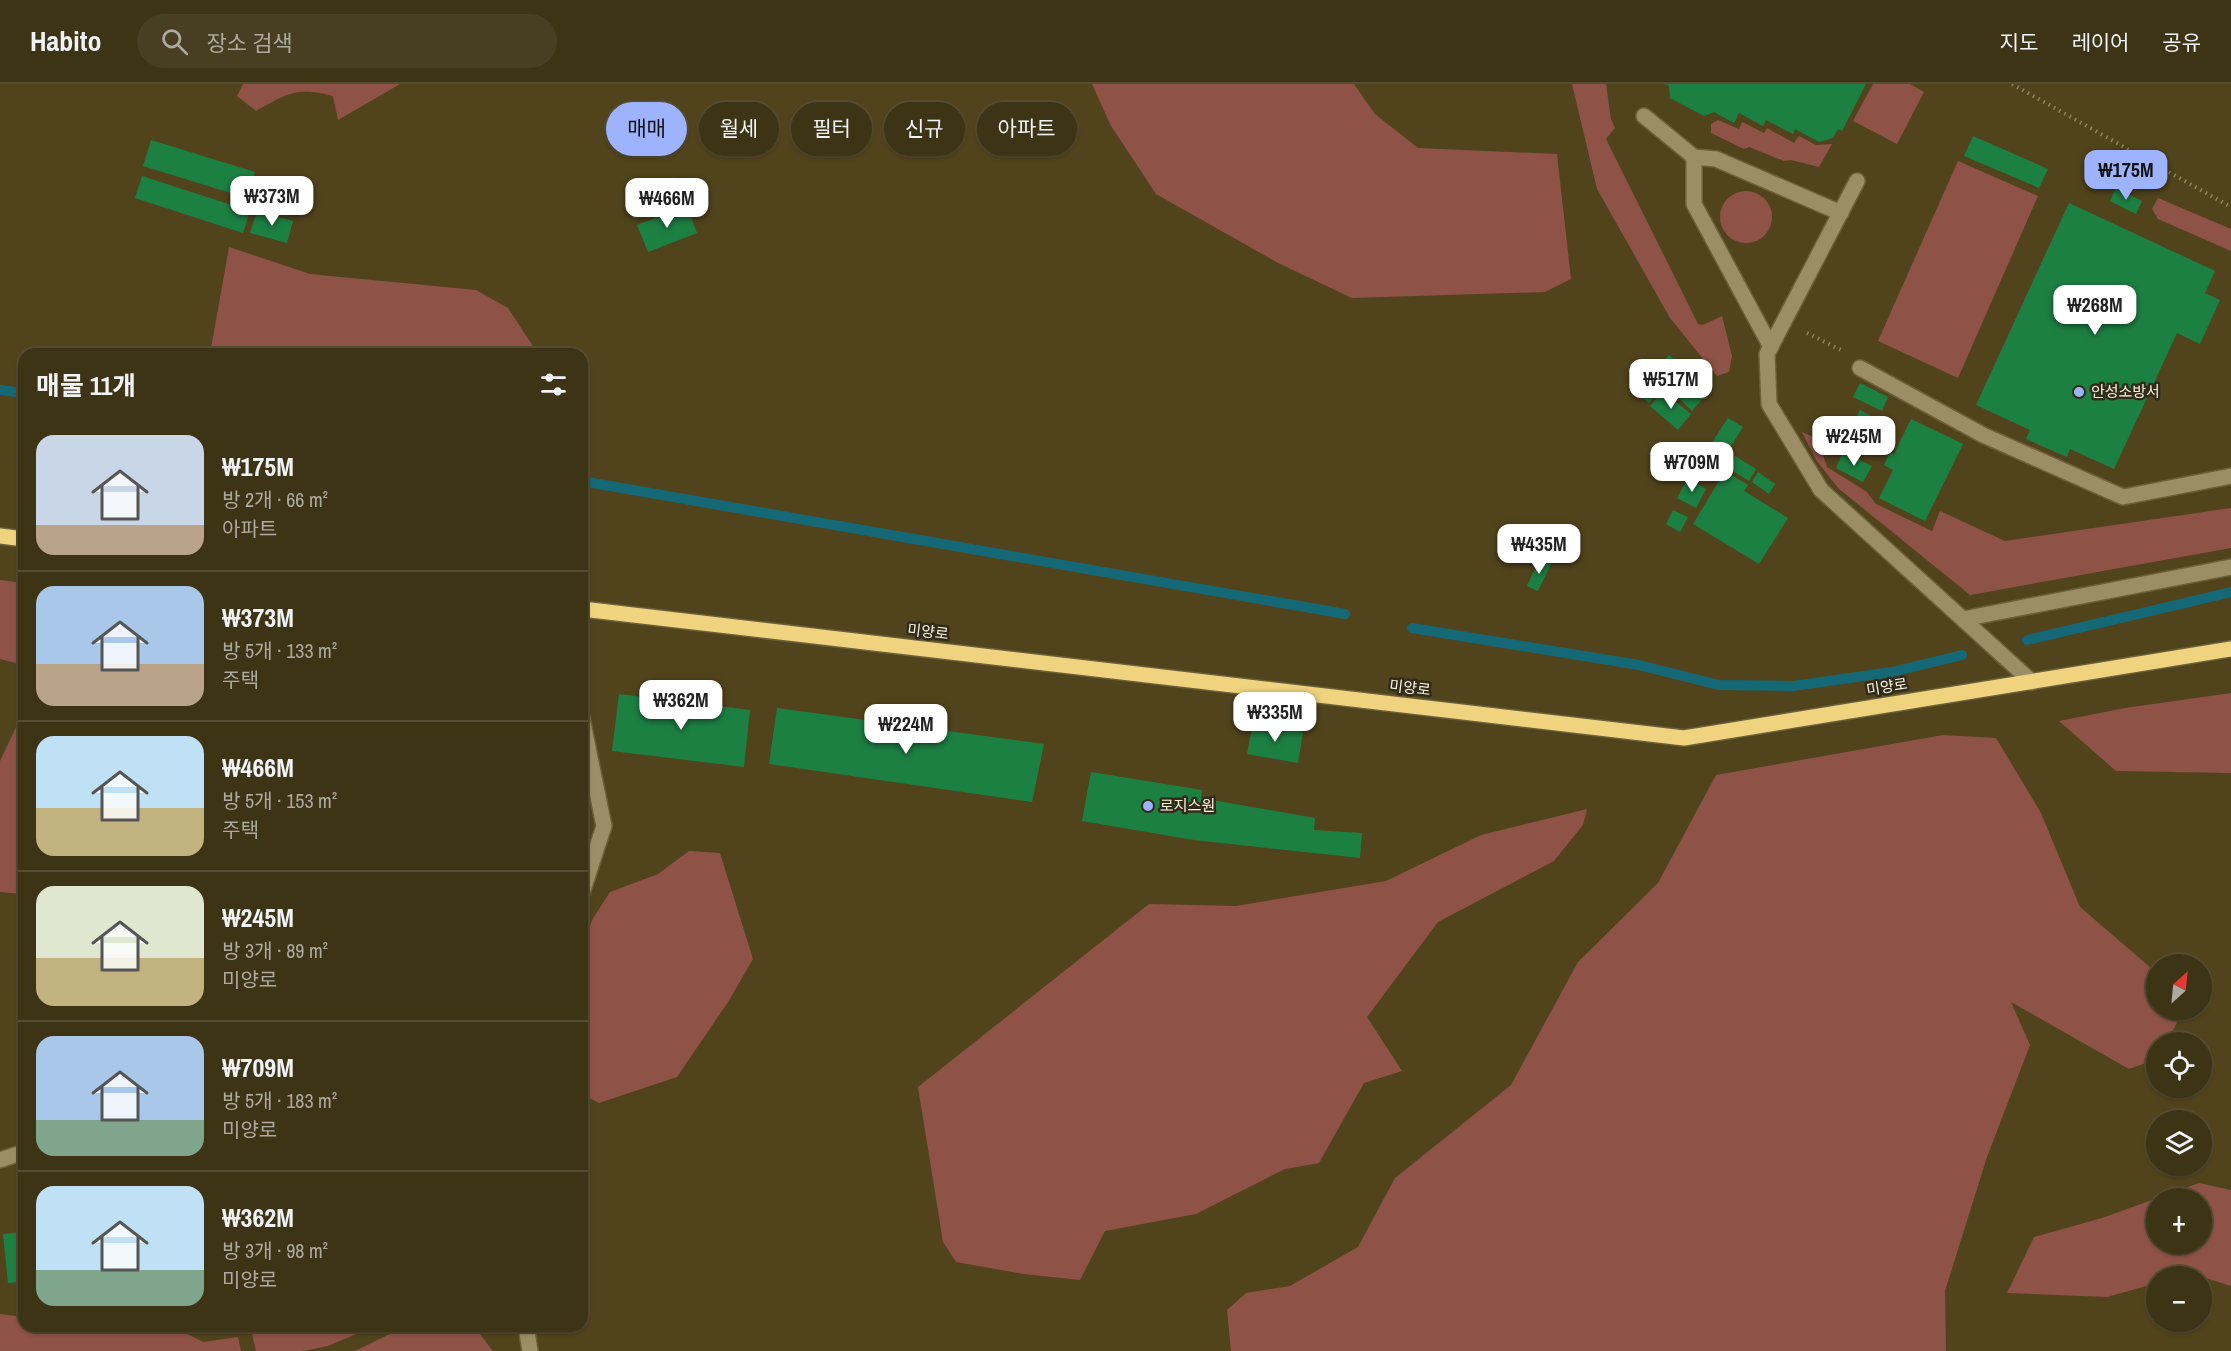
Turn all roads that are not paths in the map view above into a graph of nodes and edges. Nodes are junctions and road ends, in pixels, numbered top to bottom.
1 (1644, 116) dead end
2 (1694, 157) junction
3 (1857, 181) dead end
4 (1840, 213) junction
5 (1771, 347) junction
6 (1860, 368) road end
7 (2231, 476) edge
8 (0, 536) edge
9 (18, 538) edge
10 (2231, 567) edge
11 (588, 610) edge
12 (1963, 619) junction
13 (2231, 649) edge
14 (2032, 682) junction
15 (588, 747) edge
16 (588, 875) edge
17 (18, 1154) edge
18 (0, 1161) edge
19 (527, 1332) edge
20 (530, 1351) edge

1 - 2 street
2 - 4 street
2 - 5 street
3 - 4 street
4 - 5 street
5 - 12 street
6 - 7 street
8 - 9 main road
10 - 12 street
11 - 14 main road, 미양로
12 - 14 street
13 - 14 main road, 미양로
15 - 16 street
17 - 18 street
19 - 20 street

